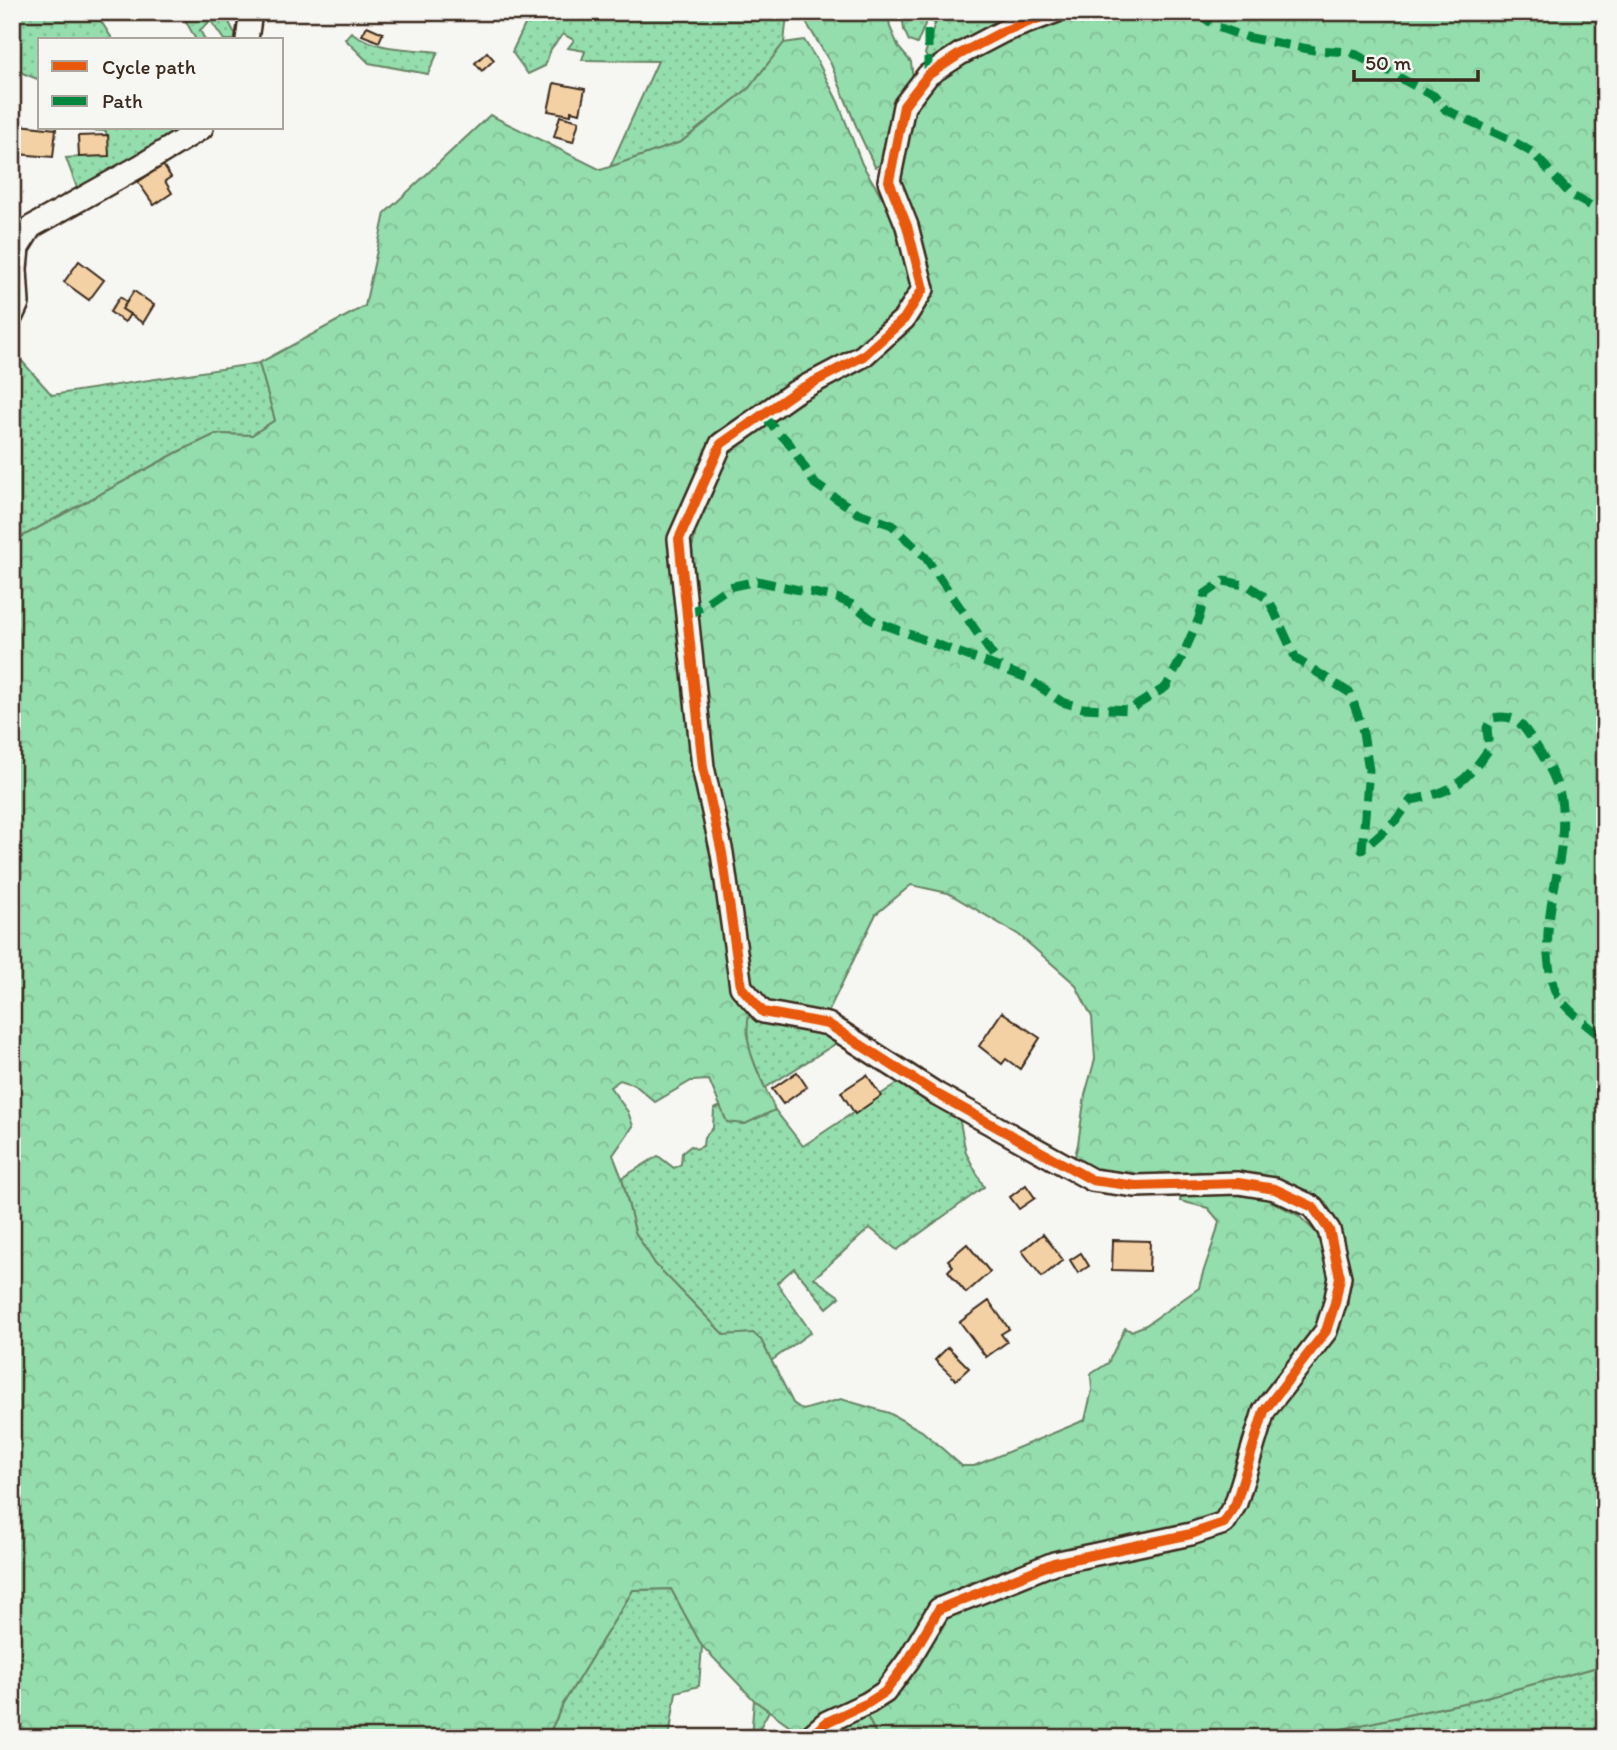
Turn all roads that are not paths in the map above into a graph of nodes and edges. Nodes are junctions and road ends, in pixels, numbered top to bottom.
1 (251, 12) edge
2 (1055, 12) edge
3 (247, 38) edge
4 (199, 130) edge
5 (12, 316) edge
6 (808, 1738) edge

1 - 3 street
2 - 6 street
4 - 5 street

